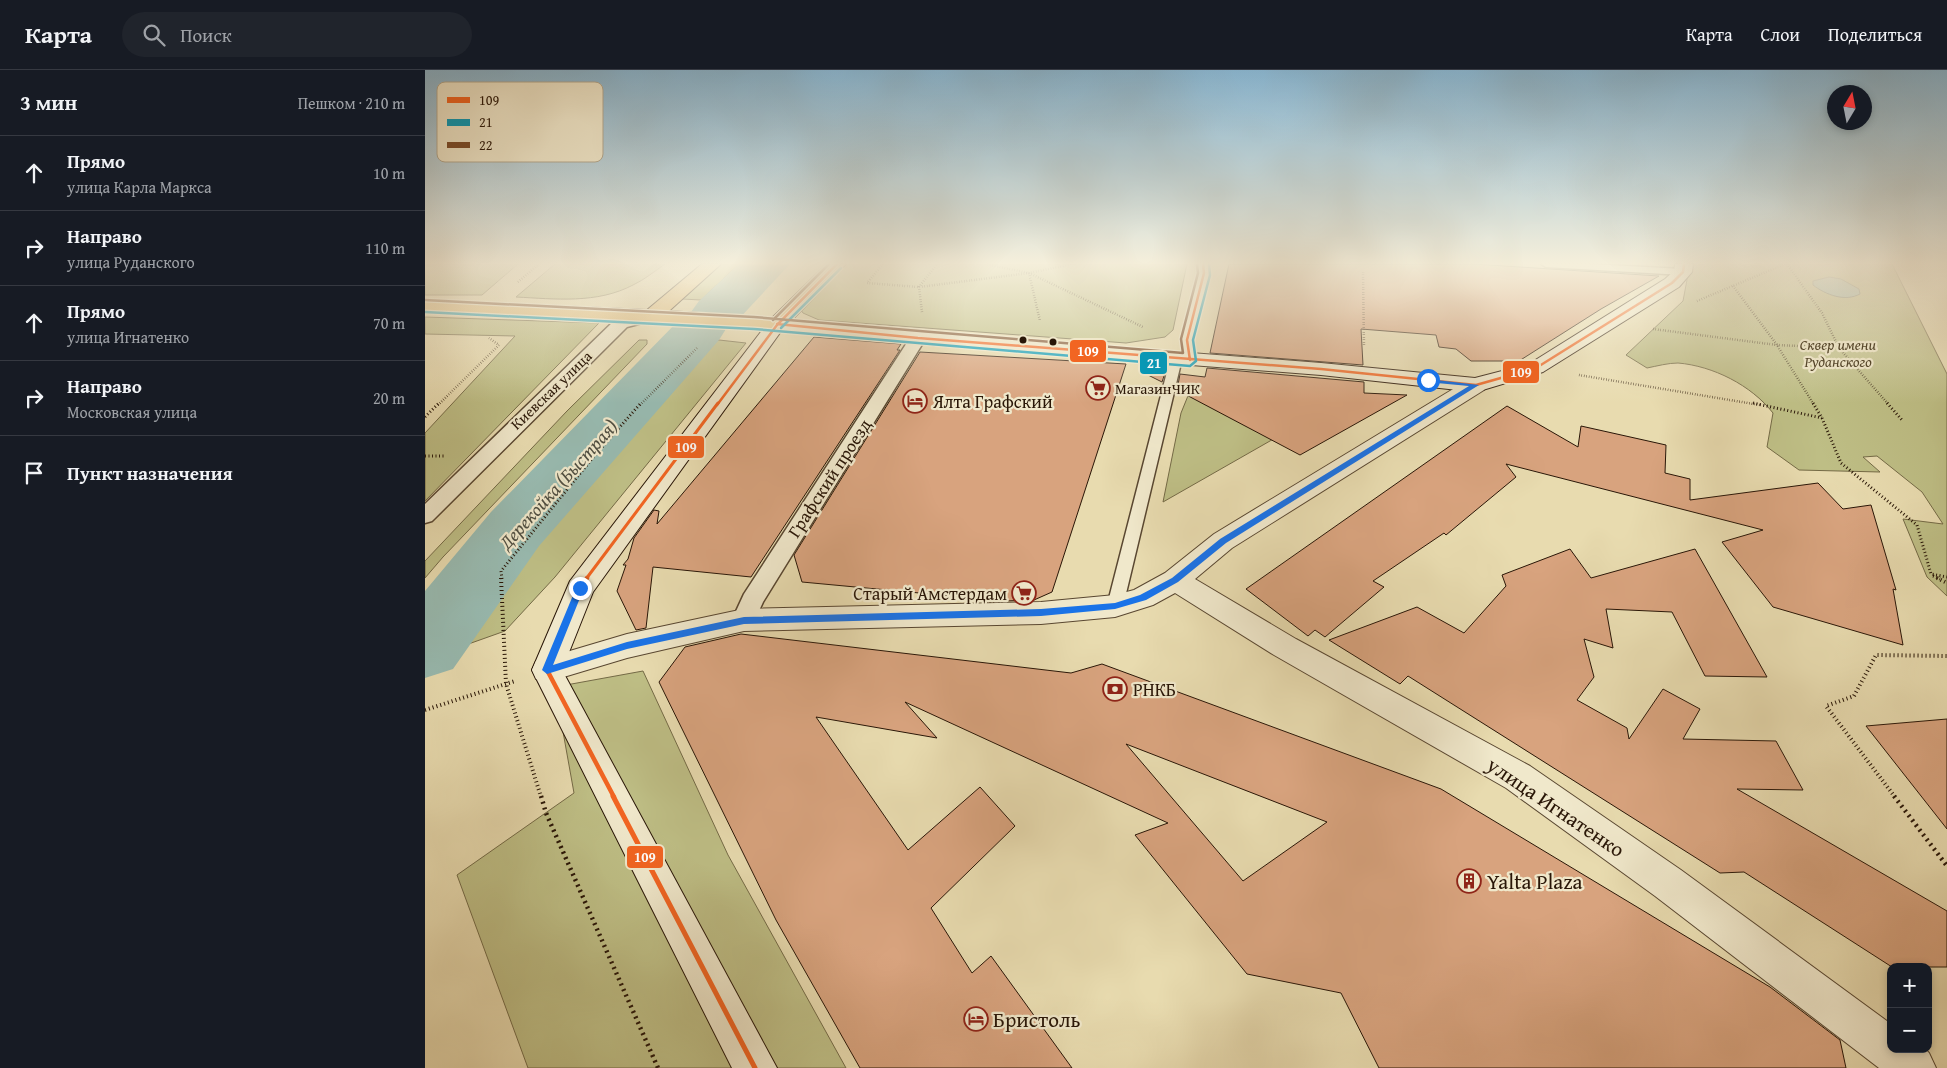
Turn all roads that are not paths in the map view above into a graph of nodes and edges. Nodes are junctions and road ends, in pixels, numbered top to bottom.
1 (529, 311) edge
2 (659, 311) edge
3 (790, 311) edge
4 (1194, 311) edge
5 (1627, 311) edge
6 (653, 316) junction
7 (777, 324) junction
8 (918, 338) junction
9 (1169, 358) junction
10 (1190, 360) junction
11 (1476, 385) junction
12 (425, 516) edge
13 (1175, 580) junction
14 (1115, 606) junction
15 (744, 620) junction
16 (547, 670) junction
17 (755, 1068) edge
18 (1914, 1068) edge

1 - 6 main road
2 - 6 main road
3 - 7 main road
4 - 10 lane
5 - 11 main road
6 - 7 main road
6 - 12 street, Киевская улица
7 - 8 main road
7 - 16 main road
8 - 9 main road
8 - 15 street, Графский проезд
9 - 10 main road
9 - 14 lane
10 - 11 main road
11 - 13 main road
13 - 14 main road
13 - 18 main road, улица Игнатенко
14 - 15 main road
15 - 16 main road
16 - 17 main road

